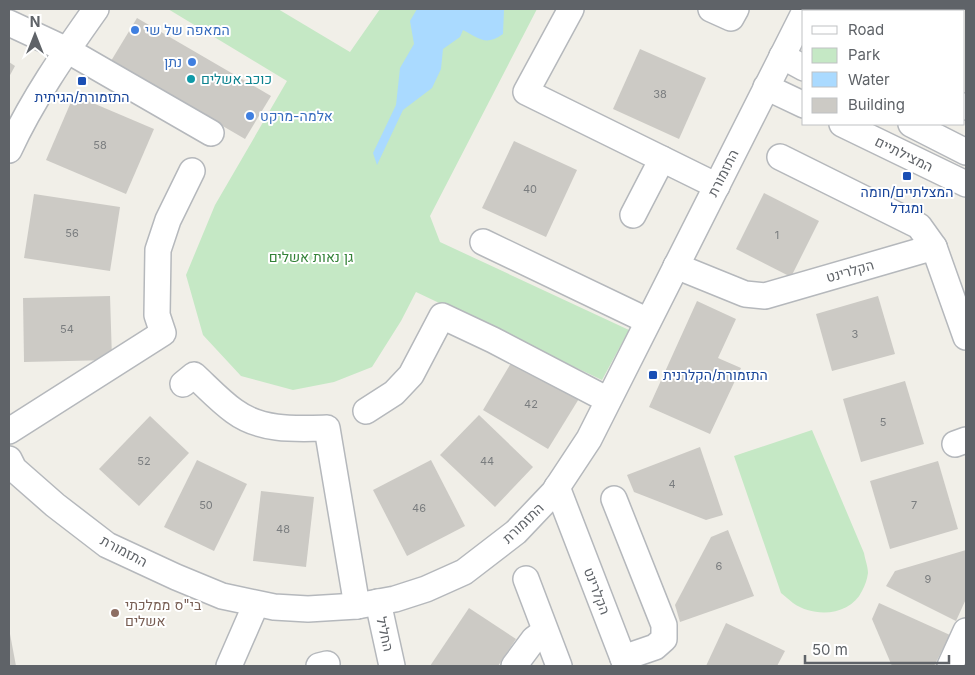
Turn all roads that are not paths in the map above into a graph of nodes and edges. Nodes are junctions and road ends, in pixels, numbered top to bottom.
1 (96, 9) edge
2 (571, 9) edge
3 (711, 9) edge
4 (736, 9) edge
5 (802, 17) edge
6 (9, 23) edge
7 (67, 50) junction
8 (782, 56) junction
9 (802, 67) edge
10 (766, 87) junction
11 (802, 104) edge
12 (844, 125) edge
13 (913, 125) edge
14 (211, 133) dead end
15 (9, 150) edge
16 (966, 152) edge
17 (780, 157) dead end
18 (662, 159) junction
19 (192, 171) dead end
20 (966, 184) edge
21 (717, 186) junction
22 (633, 215) dead end
23 (484, 242) dead end
24 (934, 247) junction
25 (676, 266) junction
26 (648, 321) junction
27 (966, 337) edge
28 (183, 384) dead end
29 (608, 400) junction
30 (366, 411) dead end
31 (9, 431) edge
32 (10, 466) edge
33 (558, 487) junction
34 (614, 499) dead end
35 (526, 579) dead end
36 (256, 604) junction
37 (368, 604) junction
38 (545, 631) junction
39 (966, 631) edge
40 (624, 662) edge
41 (229, 666) edge
42 (392, 666) edge
43 (514, 666) edge
44 (559, 666) edge
45 (950, 666) edge

1 - 7 street
2 - 18 street
3 - 4 street
5 - 8 street, התזמורת
6 - 7 street
7 - 14 street
7 - 15 street
8 - 9 street
8 - 10 street, התזמורת
10 - 11 street
10 - 21 street, התזמורת
12 - 20 street, המצילתיים
13 - 16 street
17 - 24 street
18 - 21 street
18 - 22 street
19 - 31 street
21 - 25 street, התזמורת
23 - 26 street
24 - 25 street, הקלרינט
24 - 27 street
25 - 26 street, התזמורת
26 - 29 street, התזמורת
28 - 37 street, החליל
29 - 30 street
29 - 33 street, התזמורת
32 - 36 street, התזמורת
33 - 37 street, התזמורת
33 - 40 street, הקלרינט
34 - 40 street
35 - 38 street
36 - 37 street, התזמורת
36 - 41 street
37 - 42 street, החליל
38 - 43 street
38 - 44 street
39 - 45 street

